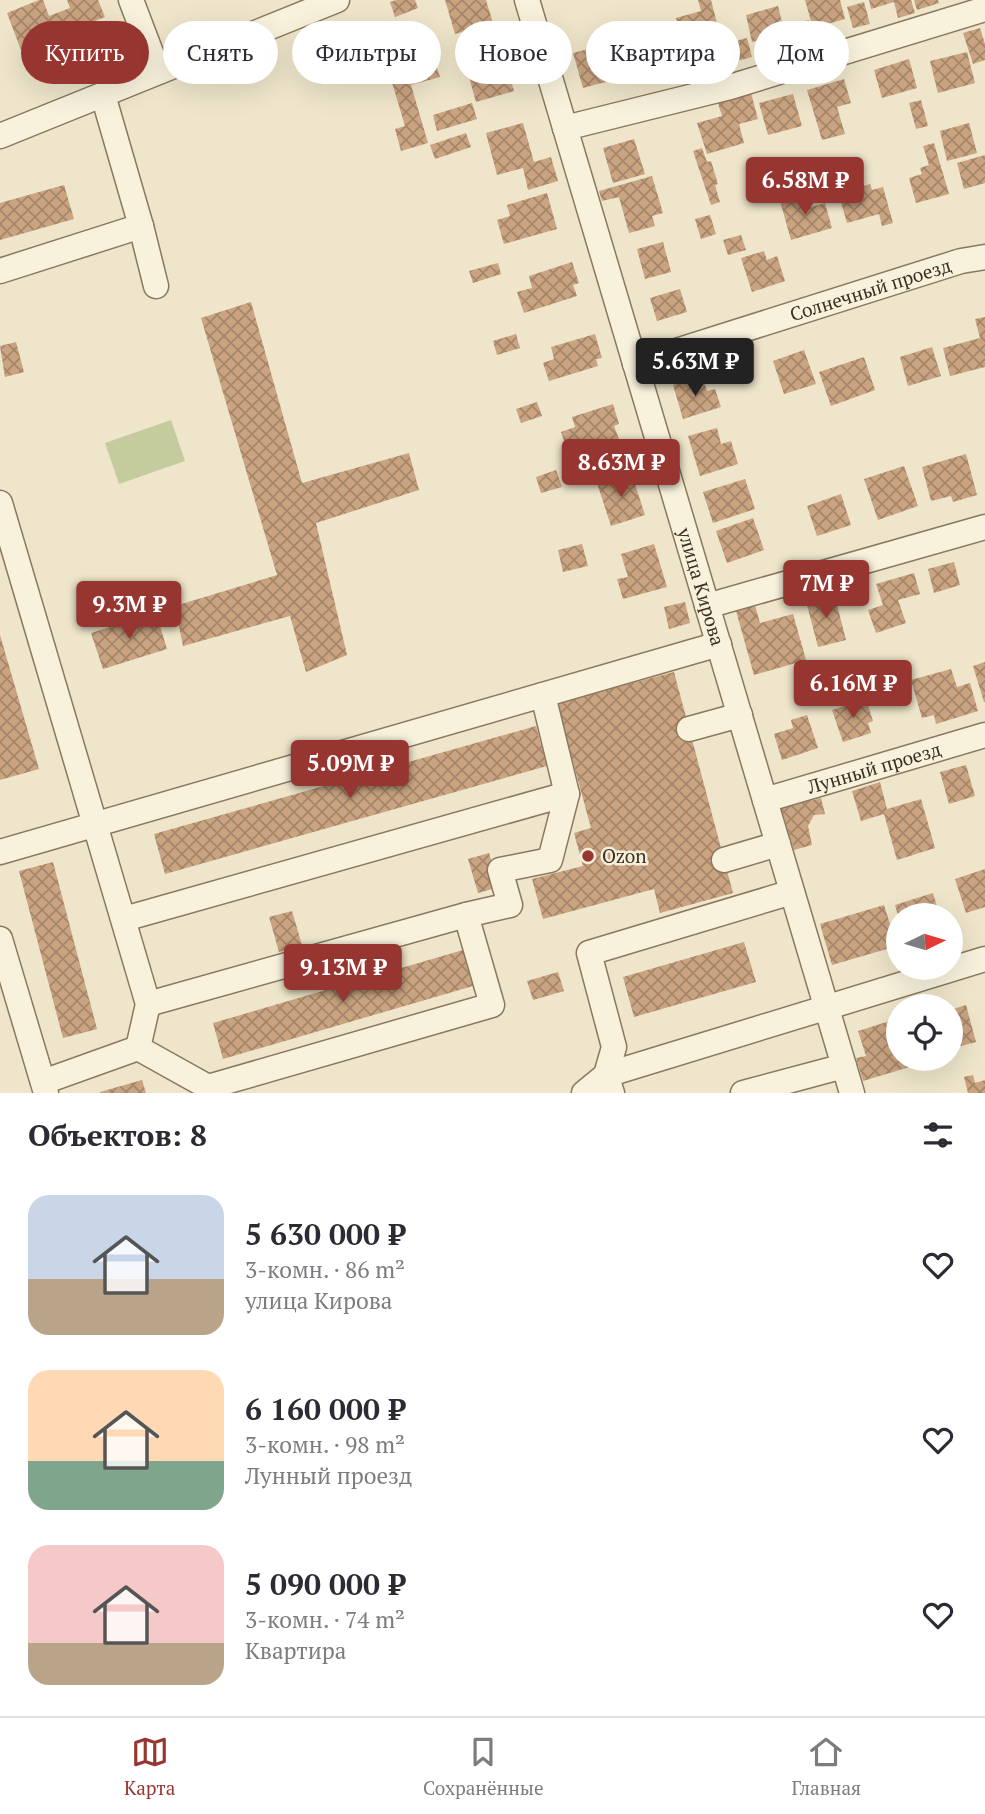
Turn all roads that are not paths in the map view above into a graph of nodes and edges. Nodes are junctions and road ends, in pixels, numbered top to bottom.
1 (131, 0) edge
2 (337, 0) edge
3 (527, 0) edge
4 (985, 9) edge
5 (158, 71) junction
6 (103, 95) junction
7 (565, 128) junction
8 (2, 129) edge
9 (141, 226) junction
10 (985, 257) edge
11 (0, 271) edge
12 (156, 286) dead end
13 (635, 364) junction
14 (0, 503) edge
15 (985, 527) edge
16 (707, 606) junction
17 (719, 644) junction
18 (542, 695) junction
19 (740, 716) junction
20 (689, 729) dead end
21 (985, 735) edge
22 (567, 794) junction
23 (765, 800) junction
24 (97, 825) junction
25 (778, 844) junction
26 (0, 852) edge
27 (724, 860) dead end
28 (792, 892) junction
29 (466, 915) junction
30 (124, 919) junction
31 (0, 939) edge
32 (985, 959) edge
33 (148, 1004) junction
34 (827, 1007) junction
35 (138, 1048) junction
36 (844, 1066) junction
37 (609, 1084) edge
38 (44, 1088) edge
39 (584, 1093) edge
40 (743, 1093) edge
41 (852, 1093) edge

1 - 5 street
2 - 5 street
3 - 7 street, улица Кирова
4 - 7 street
5 - 6 street
6 - 8 street
6 - 9 street
7 - 13 street, улица Кирова
9 - 11 street
9 - 12 street
10 - 13 street, Солнечный проезд
13 - 16 street, улица Кирова
14 - 24 street
15 - 16 street
16 - 17 street, улица Кирова
17 - 18 street
17 - 19 street, улица Кирова
18 - 22 street
18 - 24 street
19 - 20 street
19 - 23 street, улица Кирова
21 - 23 street, Лунный проезд
22 - 29 street
22 - 30 street
23 - 25 street, улица Кирова
24 - 26 street
24 - 30 street
25 - 27 street
25 - 28 street, улица Кирова
28 - 34 street, улица Кирова
28 - 37 street
29 - 33 street
29 - 35 street
30 - 33 street
31 - 38 street
32 - 34 street
33 - 35 street
34 - 36 street, улица Кирова
34 - 37 street
35 - 38 street
36 - 40 street
36 - 41 street, улица Кирова
37 - 39 street

